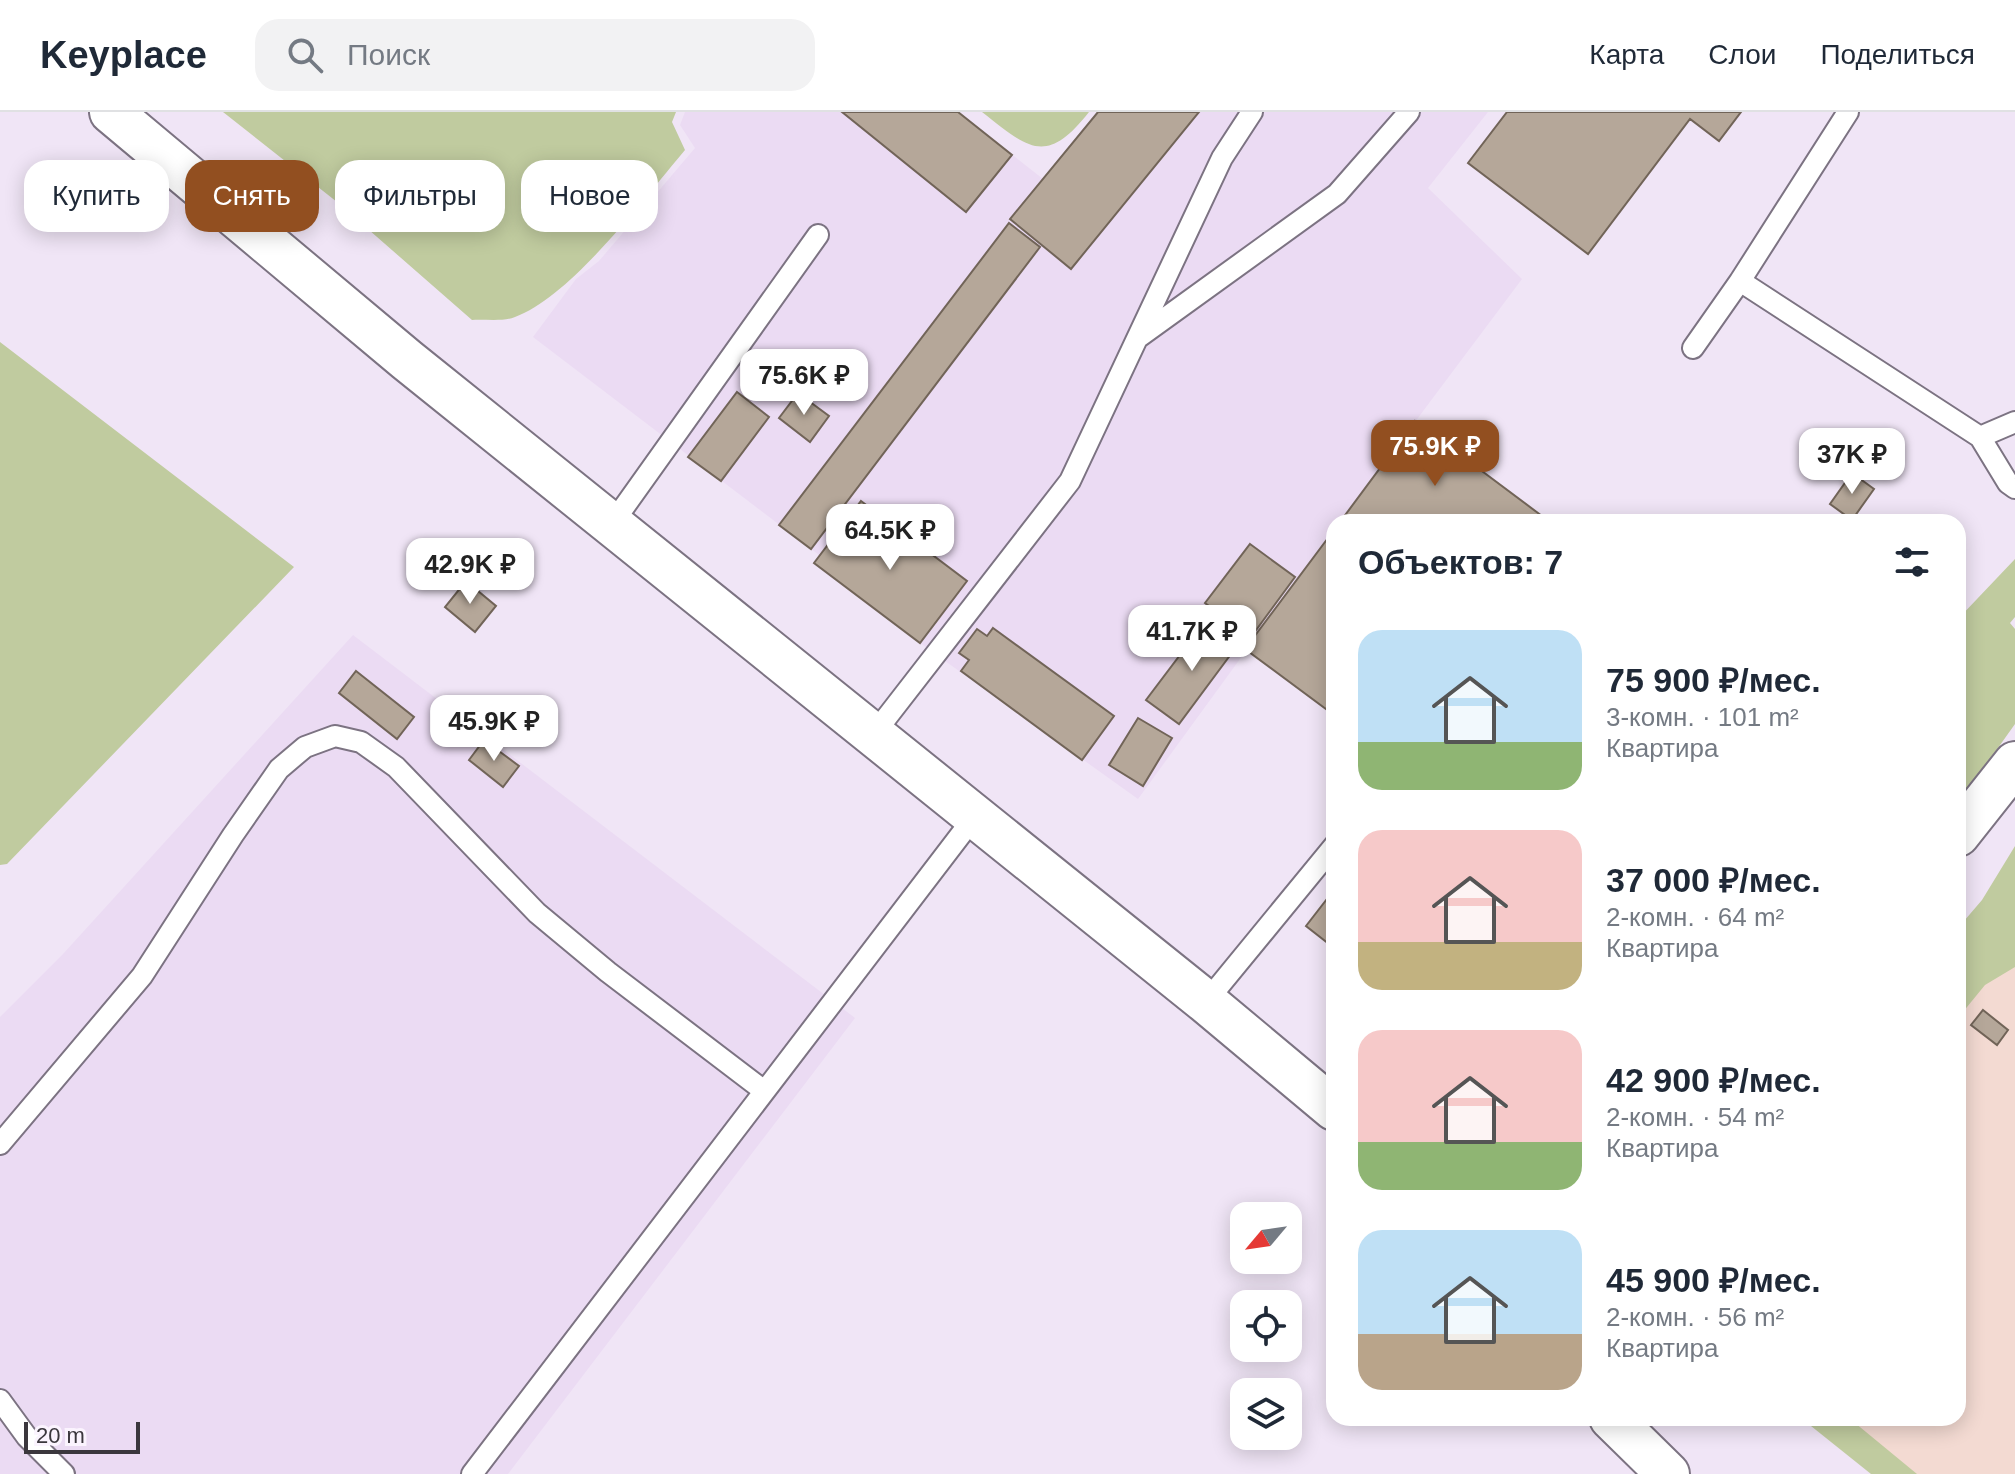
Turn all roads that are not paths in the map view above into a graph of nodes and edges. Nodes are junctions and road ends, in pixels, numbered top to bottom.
1 (111, 112) edge
2 (1252, 112) edge
3 (1409, 112) edge
4 (1848, 112) edge
5 (818, 235) dead end
6 (1740, 281) junction
7 (1135, 339) junction
8 (1693, 348) dead end
9 (2015, 422) edge
10 (1980, 437) junction
11 (2015, 488) edge
12 (612, 524) junction
13 (873, 735) junction
14 (2015, 763) edge
15 (975, 816) junction
16 (1966, 825) edge
17 (1326, 856) edge
18 (1206, 1002) junction
19 (763, 1090) junction
20 (1326, 1102) edge
21 (0, 1144) edge
22 (0, 1400) edge
23 (1619, 1426) edge
24 (64, 1474) edge
25 (472, 1474) edge
26 (1668, 1474) edge

1 - 12 street
2 - 7 lane
3 - 7 lane
4 - 6 lane
5 - 12 lane
6 - 8 lane
6 - 10 lane
7 - 13 lane
9 - 10 lane
10 - 11 lane
12 - 13 street
13 - 15 street
14 - 16 street
15 - 18 street
15 - 19 lane
17 - 18 lane
18 - 20 street
19 - 21 lane
19 - 25 lane
22 - 24 lane
23 - 26 street

